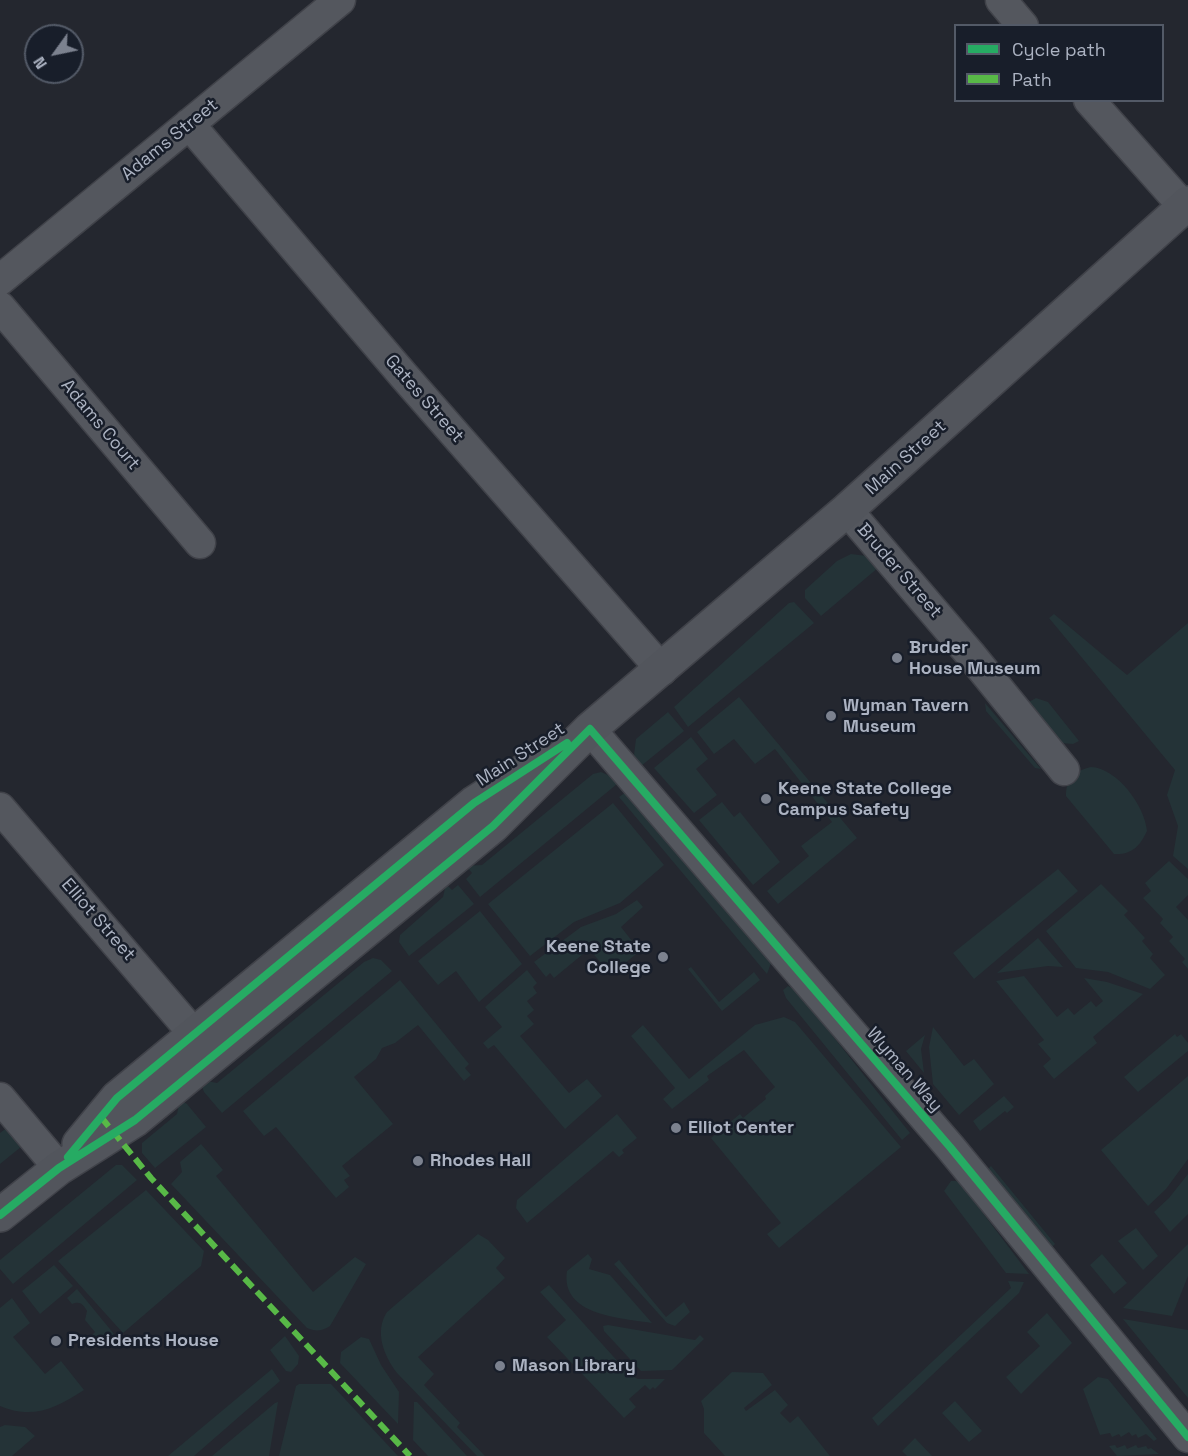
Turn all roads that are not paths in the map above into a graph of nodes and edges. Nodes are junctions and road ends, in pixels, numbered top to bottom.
1 (340, 0) edge
2 (1001, 0) edge
3 (1021, 24) edge
4 (1091, 102) edge
5 (189, 124) junction
6 (1186, 205) edge
7 (0, 280) edge
8 (0, 307) edge
9 (847, 510) junction
10 (200, 543) dead end
11 (662, 670) junction
12 (590, 729) junction
13 (1064, 770) dead end
14 (0, 807) edge
15 (194, 1034) junction
16 (0, 1098) edge
17 (59, 1168) junction
18 (0, 1215) edge
19 (1188, 1437) edge

1 - 5 street, Adams Street
2 - 3 street
4 - 6 street
5 - 7 street, Adams Street
5 - 11 street, Gates Street
6 - 9 main road, Main Street
8 - 10 street, Adams Court
9 - 11 main road, Main Street
9 - 13 street, Bruder Street
11 - 12 main road, Main Street
12 - 15 main road, Main Street
12 - 17 main road, Main Street
12 - 19 street, Wyman Way
14 - 15 street, Elliot Street
15 - 17 main road, Main Street
16 - 17 street
17 - 18 main road, Main Street

